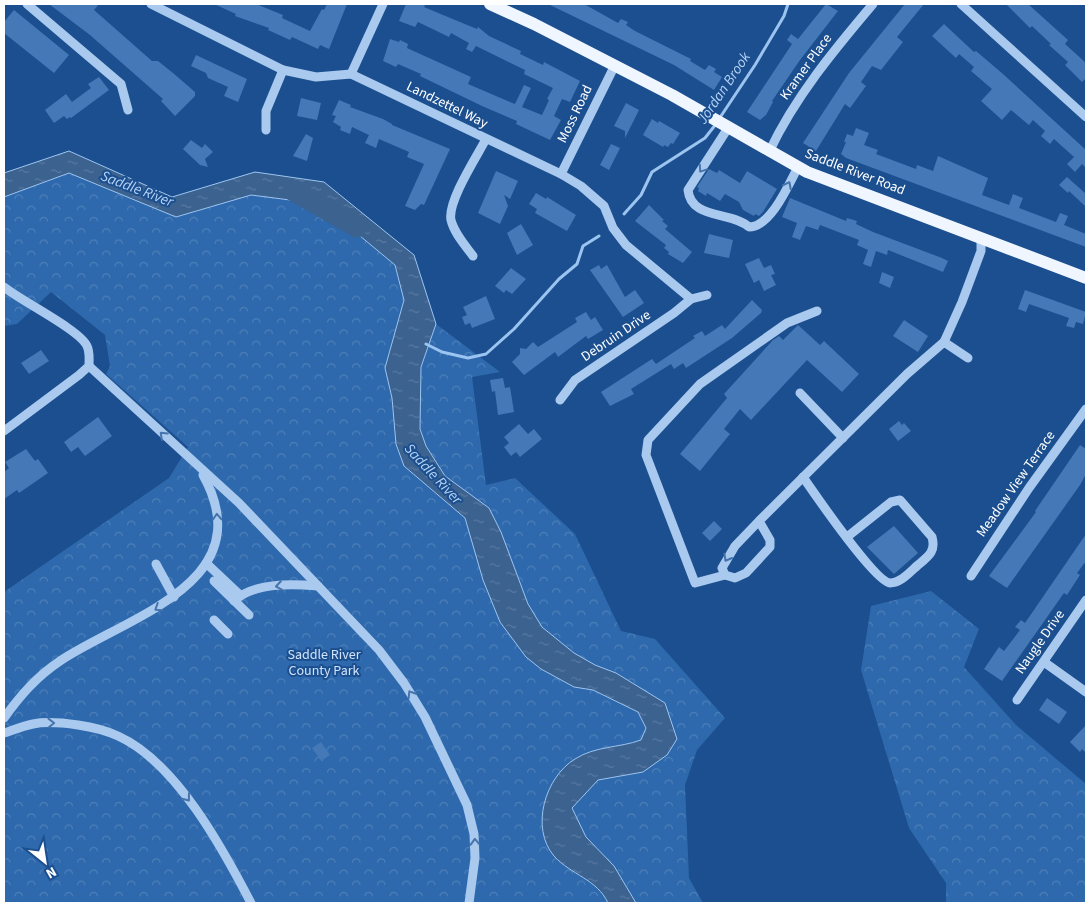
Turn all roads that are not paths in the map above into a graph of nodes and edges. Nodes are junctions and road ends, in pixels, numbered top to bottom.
1 (27, 4) edge
2 (150, 4) edge
3 (382, 4) edge
4 (490, 4) edge
5 (873, 4) edge
6 (961, 4) edge
7 (614, 67) junction
8 (283, 70) junction
9 (351, 74) junction
10 (128, 110) dead end
11 (1086, 116) edge
12 (726, 127) junction
13 (266, 130) dead end
14 (486, 139) junction
15 (769, 152) junction
16 (798, 167) junction
17 (561, 174) junction
18 (980, 238) junction
19 (473, 256) dead end
20 (1086, 278) edge
21 (4, 287) edge
22 (708, 295) dead end
23 (691, 299) junction
24 (817, 311) dead end
25 (944, 342) junction
26 (968, 358) dead end
27 (88, 366) junction
28 (800, 392) dead end
29 (560, 400) dead end
30 (1086, 409) edge
31 (4, 431) edge
32 (843, 438) junction
33 (199, 468) junction
34 (803, 477) junction
35 (759, 521) junction
36 (847, 537) junction
37 (206, 563) junction
38 (156, 564) dead end
39 (726, 575) junction
40 (971, 576) dead end
41 (214, 581) dead end
42 (318, 586) junction
43 (174, 597) junction
44 (237, 598) junction
45 (1086, 600) edge
46 (249, 615) dead end
47 (214, 620) dead end
48 (228, 634) dead end
49 (1044, 662) junction
50 (1086, 692) edge
51 (1017, 700) dead end
52 (4, 718) edge
53 (4, 733) edge
54 (250, 903) edge
55 (469, 903) edge

1 - 10 street
2 - 8 street
3 - 9 street
4 - 7 main road, Saddle River Road
5 - 15 street, Kramer Place
6 - 11 street
7 - 12 main road, Saddle River Road
7 - 17 street, Moss Road
8 - 9 street
8 - 13 street
9 - 14 street, Landzettel Way
12 - 15 main road, Saddle River Road
12 -> 16 street
14 - 17 street, Landzettel Way
14 - 19 street
15 - 16 main road, Saddle River Road
16 - 18 main road, Saddle River Road
17 - 23 street, Landzettel Way
18 - 20 main road, Saddle River Road
18 - 25 street
21 - 27 street
22 - 23 street
23 - 29 street, Debruin Drive
24 - 39 street
25 - 26 street
25 - 32 street
27 - 31 street
33 -> 27 street
28 - 32 street
30 - 40 street, Meadow View Terrace
32 - 34 street
37 -> 33 street
33 - 42 street
34 - 35 street
34 - 36 street
35 -> 39 street
35 - 39 street
36 - 36 street
37 - 43 street
37 - 44 street
38 - 43 street
41 - 44 street
42 -> 44 street
55 -> 42 street
43 -> 52 street
44 - 46 street
45 - 49 street, Naugle Drive
47 - 48 street
49 - 50 street
49 - 51 street, Naugle Drive
53 -> 54 street

